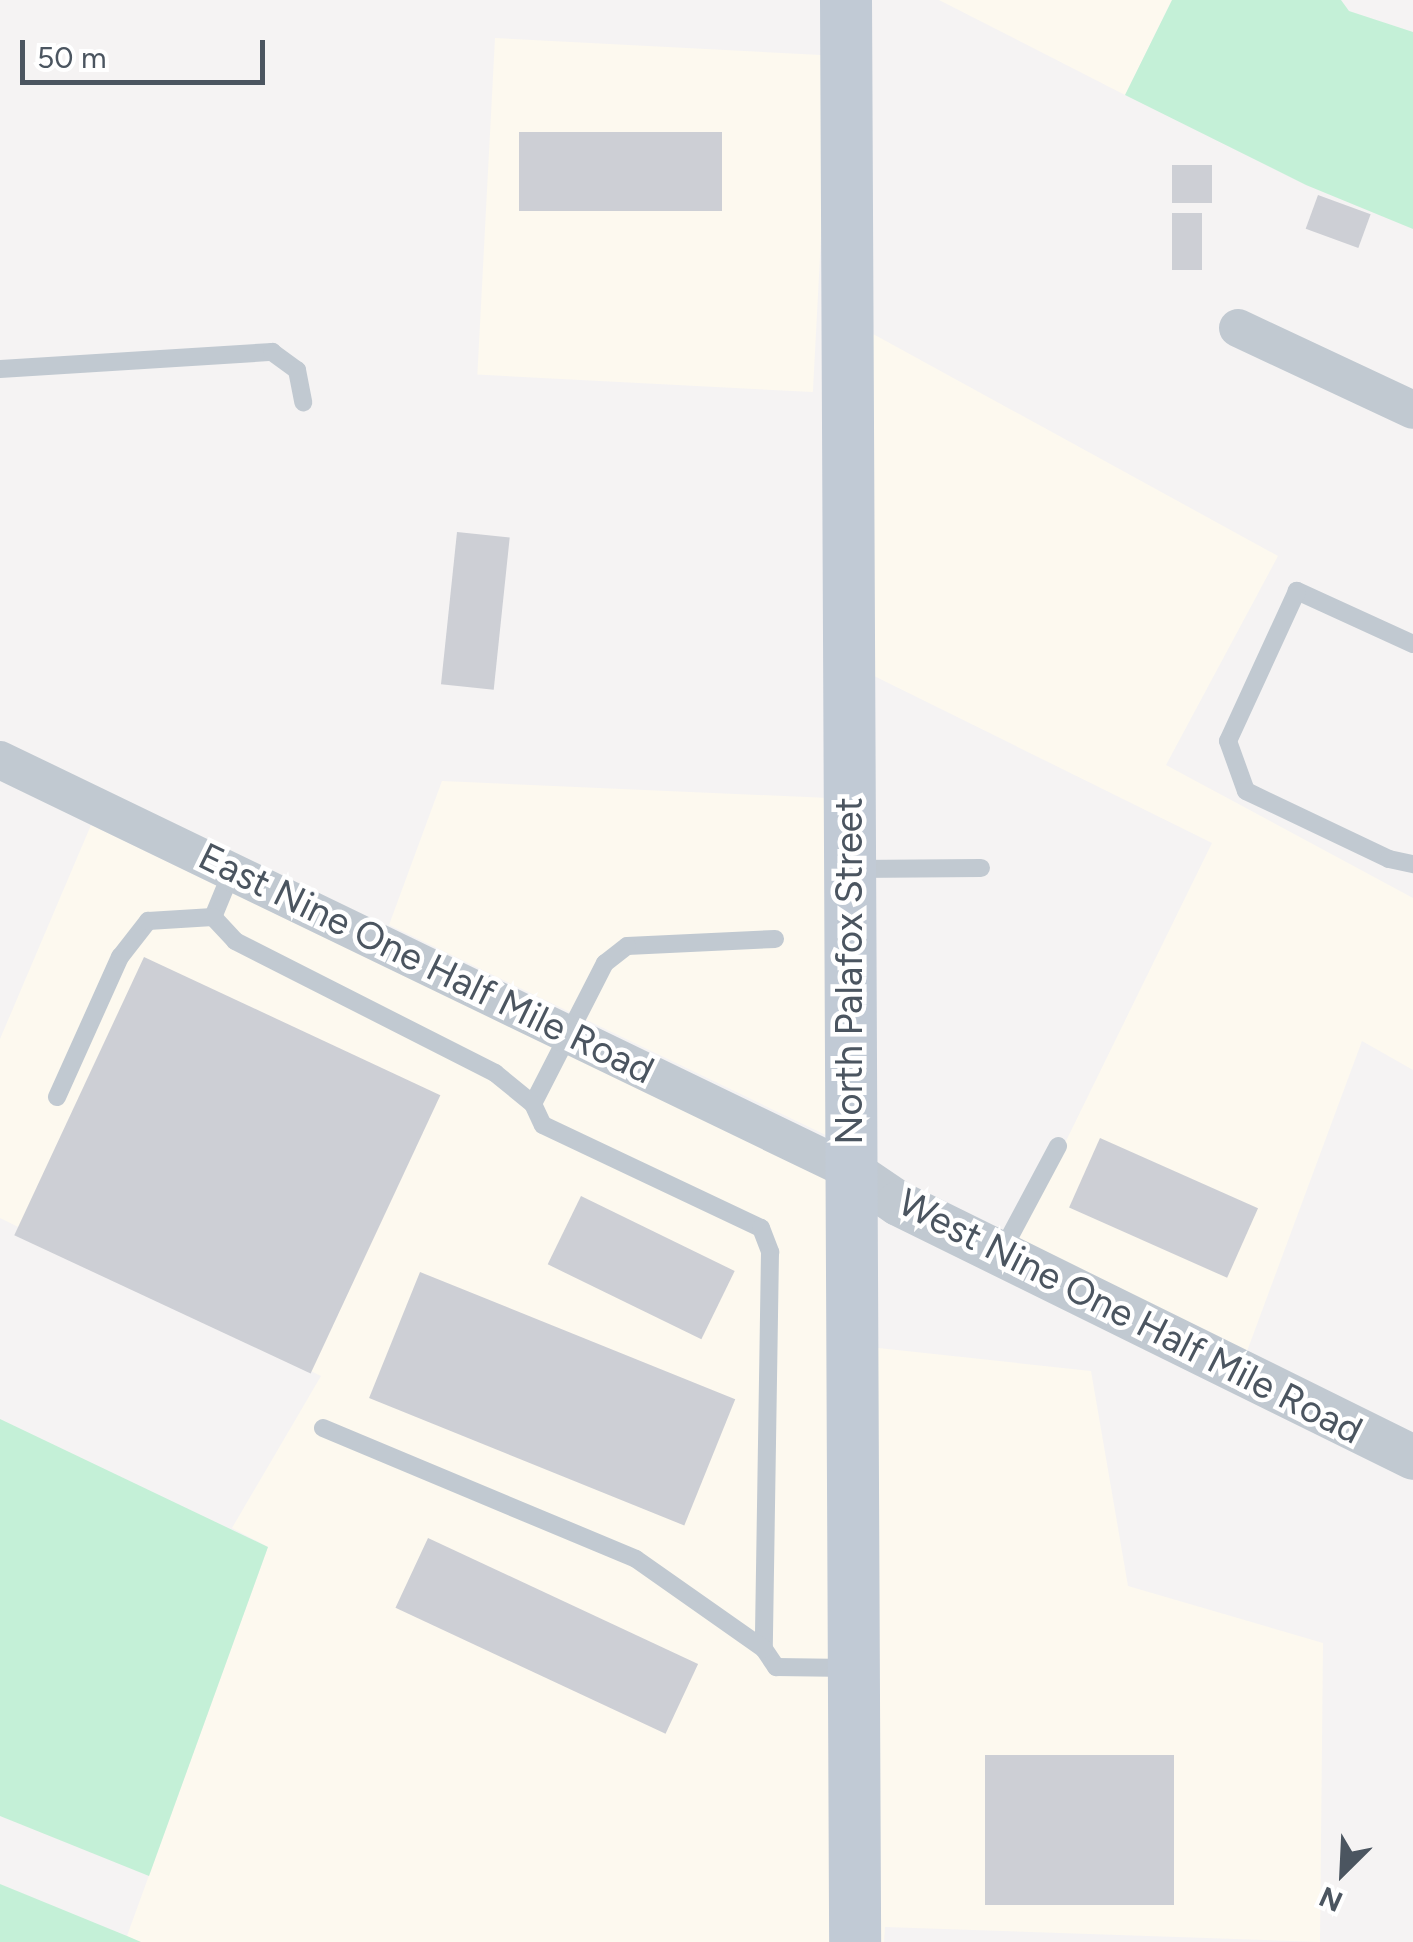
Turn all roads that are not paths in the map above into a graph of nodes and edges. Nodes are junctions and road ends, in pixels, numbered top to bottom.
1 (846, 0) edge
2 (1238, 328) dead end
3 (0, 369) edge
4 (304, 402) dead end
5 (1413, 410) edge
6 (1413, 644) edge
7 (0, 760) edge
8 (1413, 864) edge
9 (981, 868) dead end
10 (849, 869) junction
11 (232, 871) junction
12 (214, 917) junction
13 (775, 940) dead end
14 (568, 1032) junction
15 (58, 1097) dead end
16 (533, 1104) junction
17 (1058, 1146) dead end
18 (850, 1171) junction
19 (1000, 1254) junction
20 (323, 1428) dead end
21 (1413, 1458) edge
22 (764, 1649) junction
23 (854, 1668) junction
24 (856, 1942) edge

1 - 10 main road, North Palafox Street
2 - 5 street
3 - 4 lane
6 - 8 lane
7 - 11 street, East Nine One Half Mile Road
9 - 10 lane
10 - 18 main road, North Palafox Street
11 - 12 lane
11 - 14 street, East Nine One Half Mile Road
12 - 15 lane
12 - 16 lane
13 - 14 lane
14 - 16 lane
14 - 18 street, East Nine One Half Mile Road
16 - 22 lane
17 - 19 lane
18 - 19 street, West Nine One Half Mile Road
18 - 23 main road, North Palafox Street
19 - 21 street, West Nine One Half Mile Road
20 - 22 lane
22 - 23 lane
23 - 24 main road, North Palafox Street

